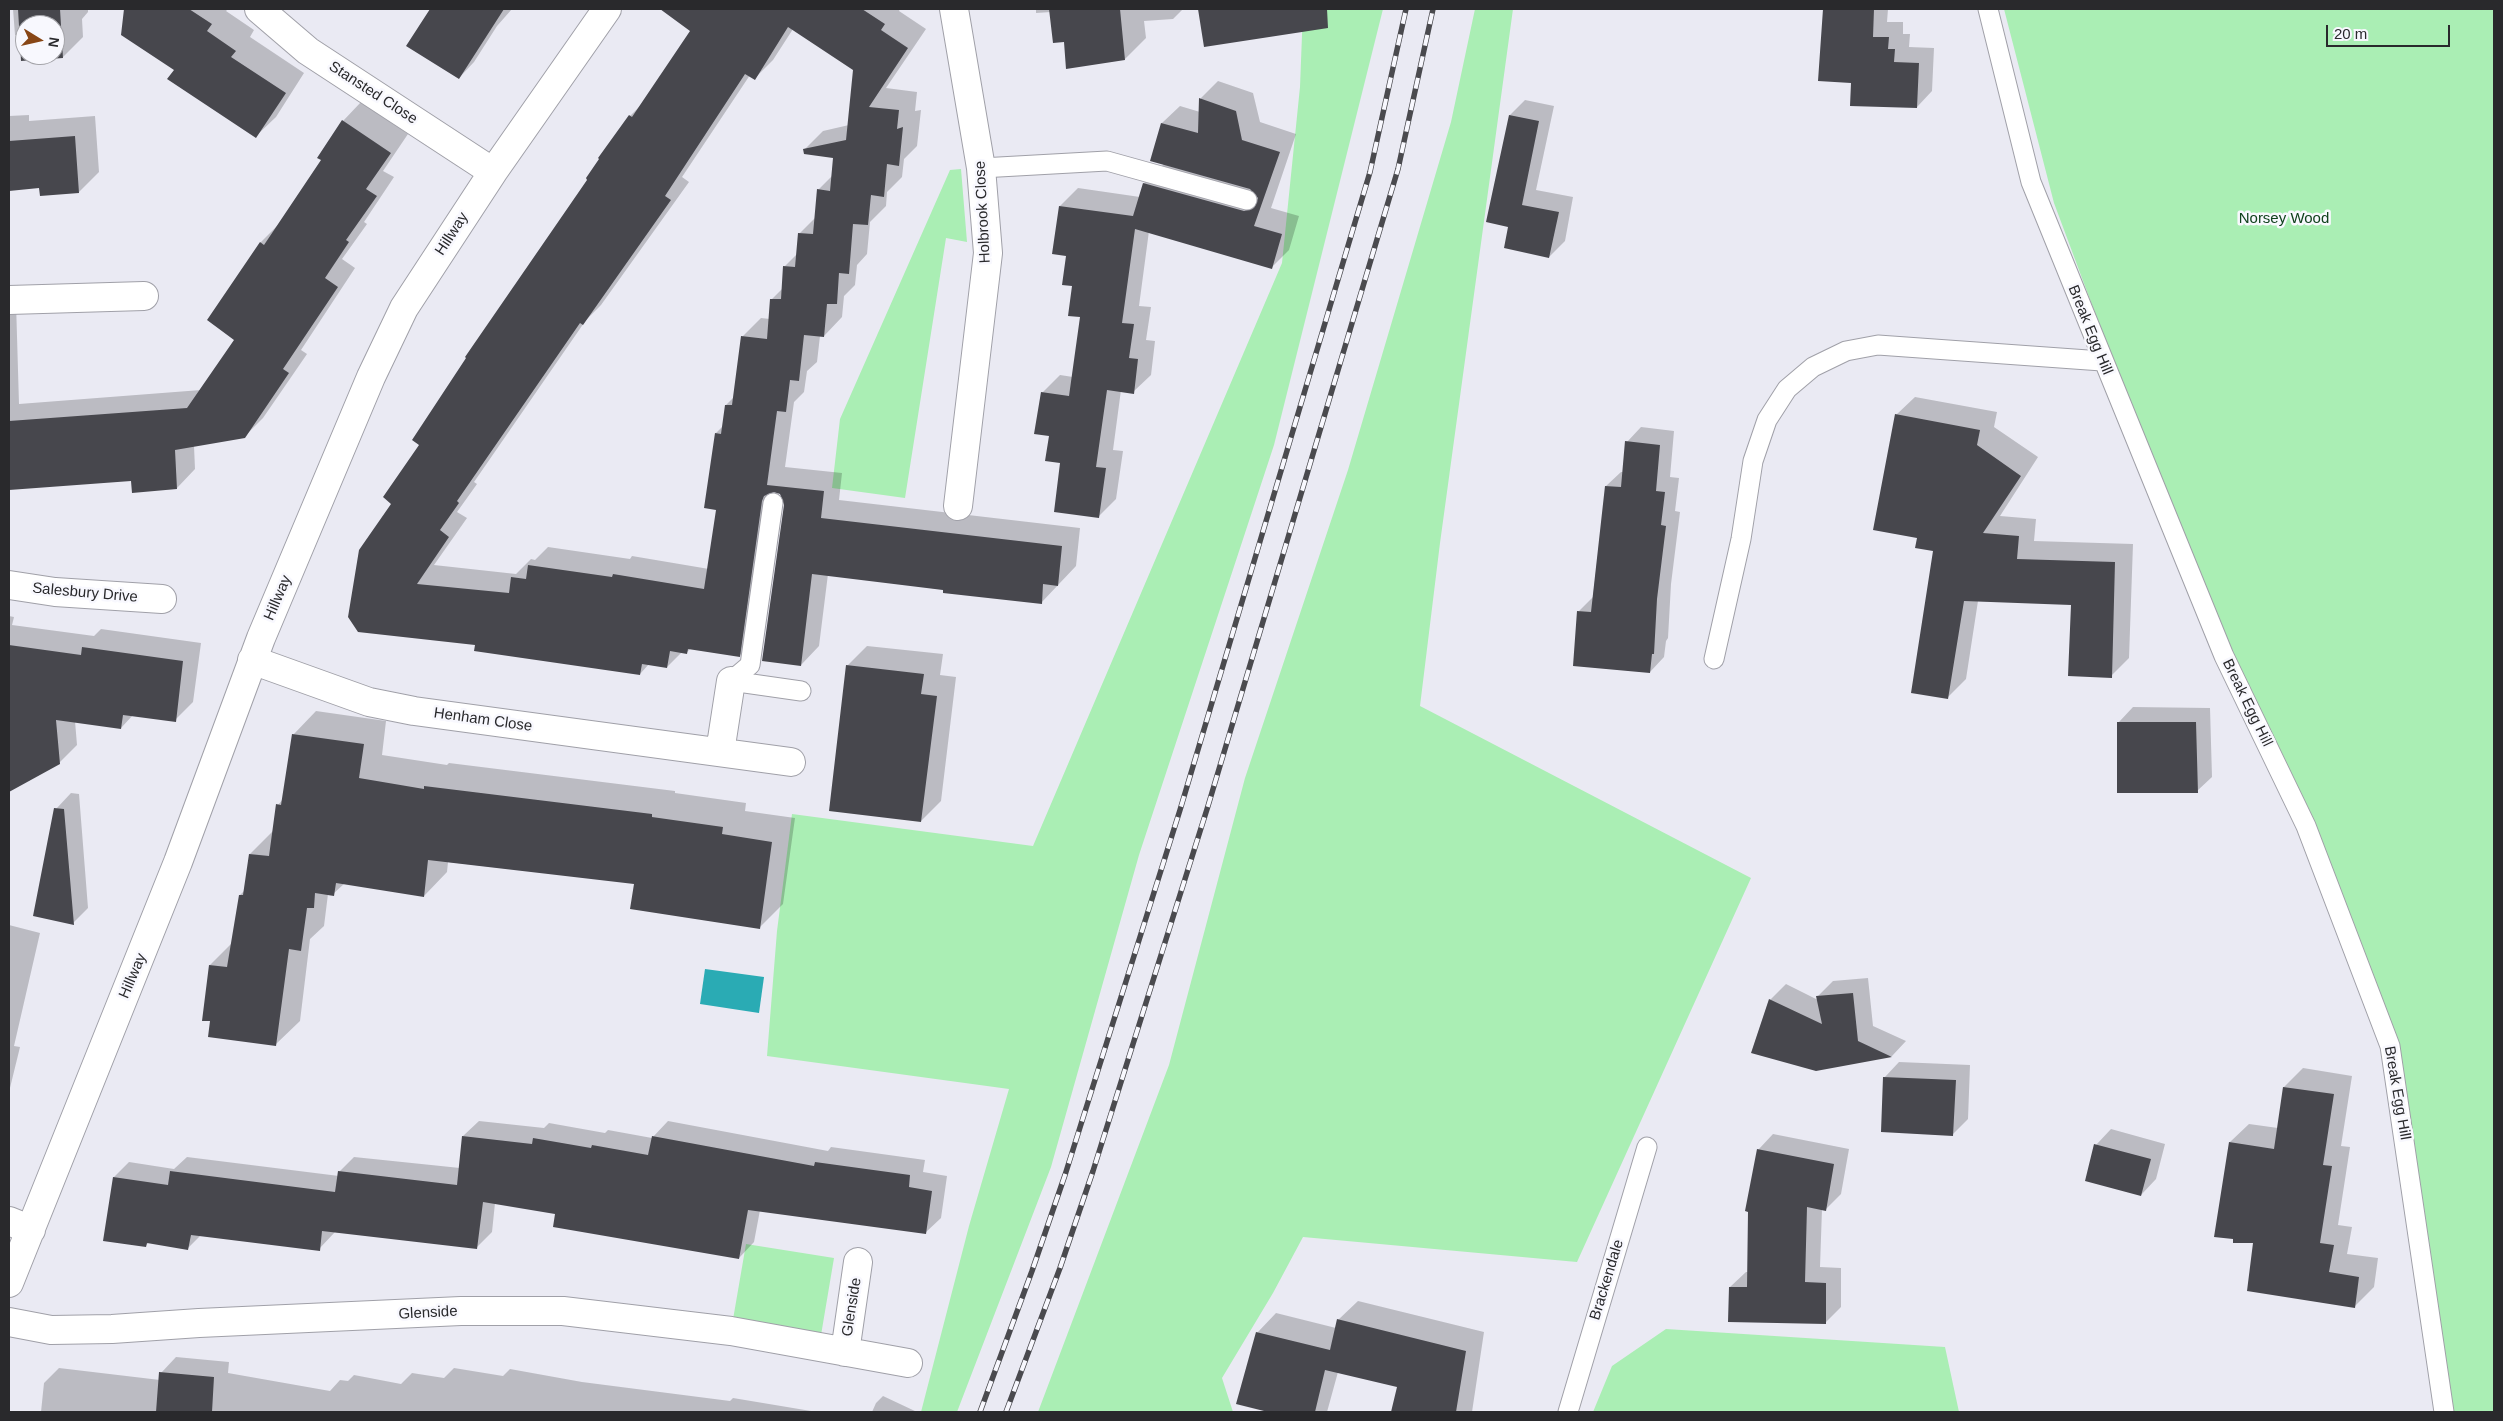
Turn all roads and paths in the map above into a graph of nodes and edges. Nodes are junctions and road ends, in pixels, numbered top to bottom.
1 (259, 9) edge
2 (607, 9) edge
3 (954, 9) edge
4 (1988, 9) edge
5 (981, 168) junction
6 (493, 172) junction
7 (1247, 200) dead end
8 (144, 296) dead end
9 (9, 300) edge
10 (2102, 361) junction
11 (773, 503) dead end
12 (958, 506) dead end
13 (9, 585) edge
14 (162, 599) dead end
15 (1714, 659) dead end
16 (252, 660) junction
17 (731, 682) junction
18 (801, 691) dead end
19 (720, 752) junction
20 (791, 762) dead end
21 (1647, 1147) dead end
22 (20, 1226) edge
23 (858, 1262) dead end
24 (9, 1283) edge
25 (9, 1322) edge
26 (845, 1352) junction
27 (908, 1363) dead end
28 (1568, 1412) edge
29 (2444, 1412) edge

1 - 6 street, Stansted Close
2 - 6 street, Hillway
3 - 5 street, Holbrook Close
4 - 10 lane, Break Egg Hill
5 - 7 lane
5 - 12 street, Holbrook Close
6 - 16 street, Hillway
8 - 9 street
10 - 15 lane
10 - 29 lane, Break Egg Hill
11 - 17 lane
13 - 14 street, Salesbury Drive
16 - 19 street, Henham Close
16 - 22 street, Hillway
17 - 18 lane
17 - 19 street
19 - 20 street, Henham Close
21 - 28 lane, Brackendale
22 - 24 street, Hillway
23 - 26 street, Glenside
25 - 26 street, Glenside
26 - 27 street, Glenside

